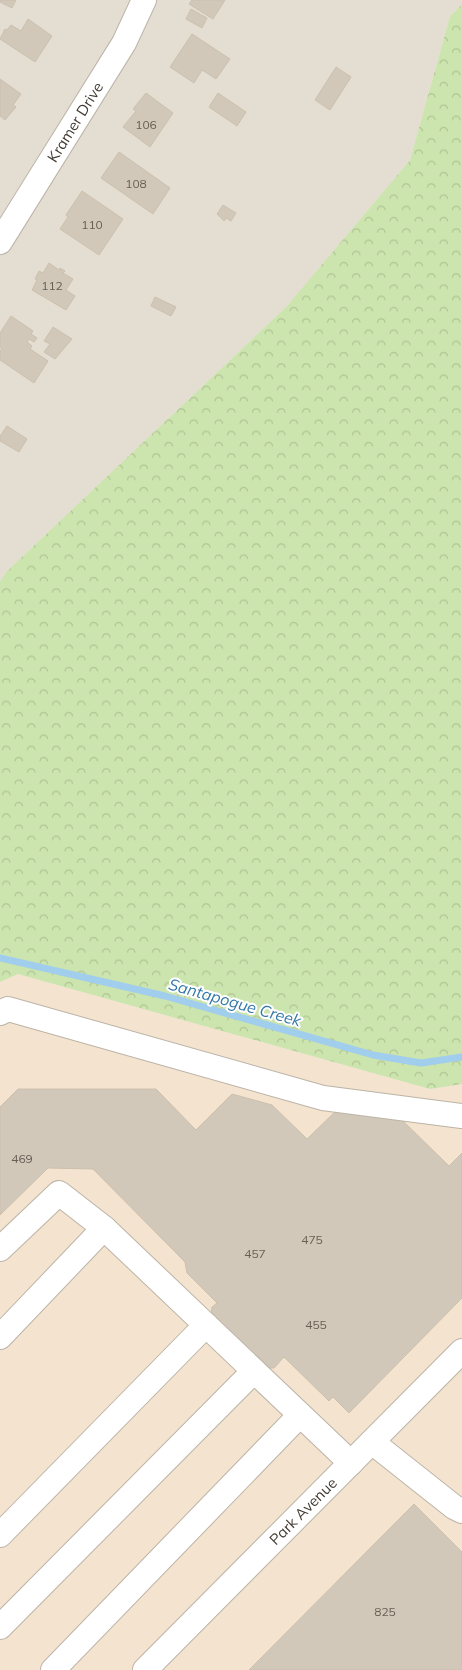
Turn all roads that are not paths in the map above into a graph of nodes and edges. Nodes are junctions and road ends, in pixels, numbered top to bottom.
1 (144, 0) edge
2 (0, 242) edge
3 (0, 1013) edge
4 (462, 1116) edge
5 (104, 1228) junction
6 (0, 1249) edge
7 (5, 1322) edge
8 (206, 1325) junction
9 (462, 1351) edge
10 (254, 1371) junction
11 (300, 1415) junction
12 (372, 1442) junction
13 (351, 1463) junction
14 (462, 1511) edge
15 (0, 1535) edge
16 (0, 1627) edge
17 (53, 1670) edge
18 (145, 1670) edge

1 - 2 street, Kramer Drive
3 - 4 street
5 - 6 street
5 - 7 street
5 - 8 street
8 - 10 street
8 - 15 street
9 - 12 street, Park Avenue
10 - 11 street
10 - 16 street
11 - 13 street
11 - 17 street
12 - 13 street, Park Avenue
12 - 14 street
13 - 18 street, Park Avenue

